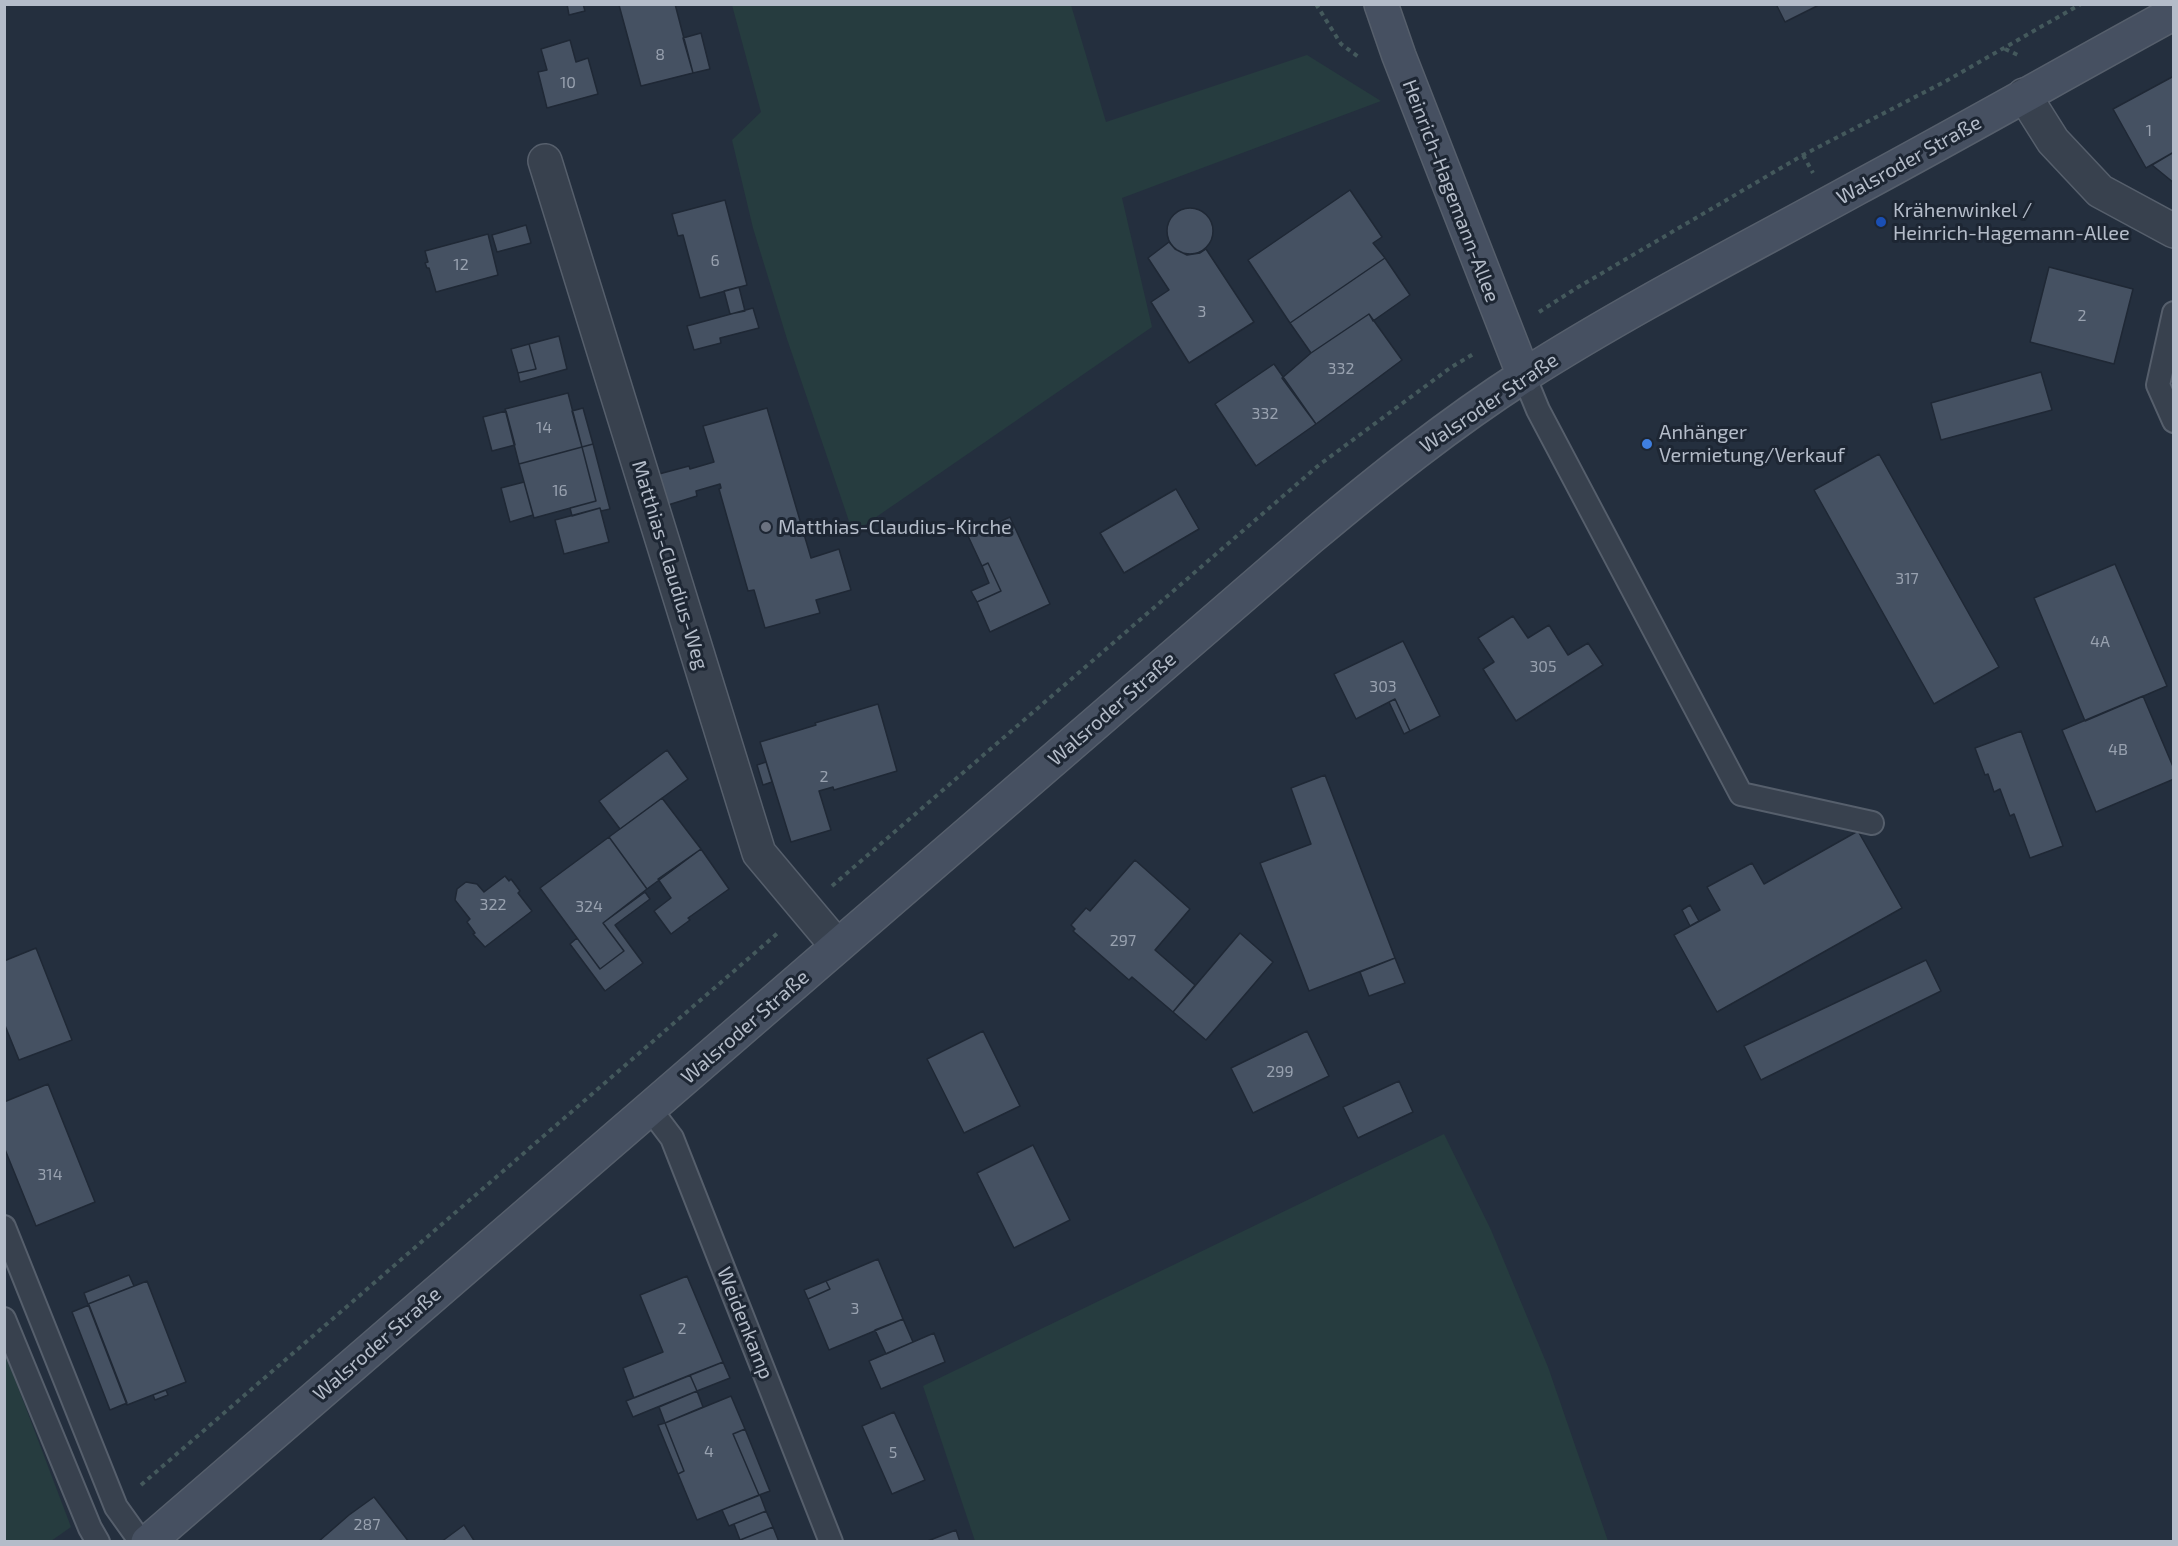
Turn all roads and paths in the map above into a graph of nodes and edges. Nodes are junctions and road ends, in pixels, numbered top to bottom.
1 (1381, 4) edge
2 (2081, 4) edge
3 (2174, 14) edge
4 (2024, 95) junction
5 (545, 161) dead end
6 (2174, 231) edge
7 (2174, 313) edge
8 (1507, 334) junction
9 (1524, 376) junction
10 (2174, 421) edge
11 (1872, 823) dead end
12 (806, 908) junction
13 (837, 946) junction
14 (650, 1109) junction
15 (4, 1227) edge
16 (4, 1319) edge
17 (116, 1507) junction
18 (98, 1542) edge
19 (141, 1542) edge
20 (148, 1542) edge
21 (831, 1542) edge

1 - 8 street, Heinrich-Hagemann-Allee
2 - 8 path
3 - 4 street, Walsroder Straße
4 - 6 street
4 - 9 street, Walsroder Straße
5 - 12 street, Matthias-Claudius-Weg
7 - 10 lane
8 - 9 street, Heinrich-Hagemann-Allee
8 - 12 path
9 - 11 lane
9 - 13 street, Walsroder Straße
12 - 13 street, Matthias-Claudius-Weg
12 - 17 path
13 - 14 street, Walsroder Straße
14 - 20 street, Walsroder Straße
14 - 21 lane, Weidenkamp
15 - 17 lane
16 - 18 lane
17 - 19 lane

